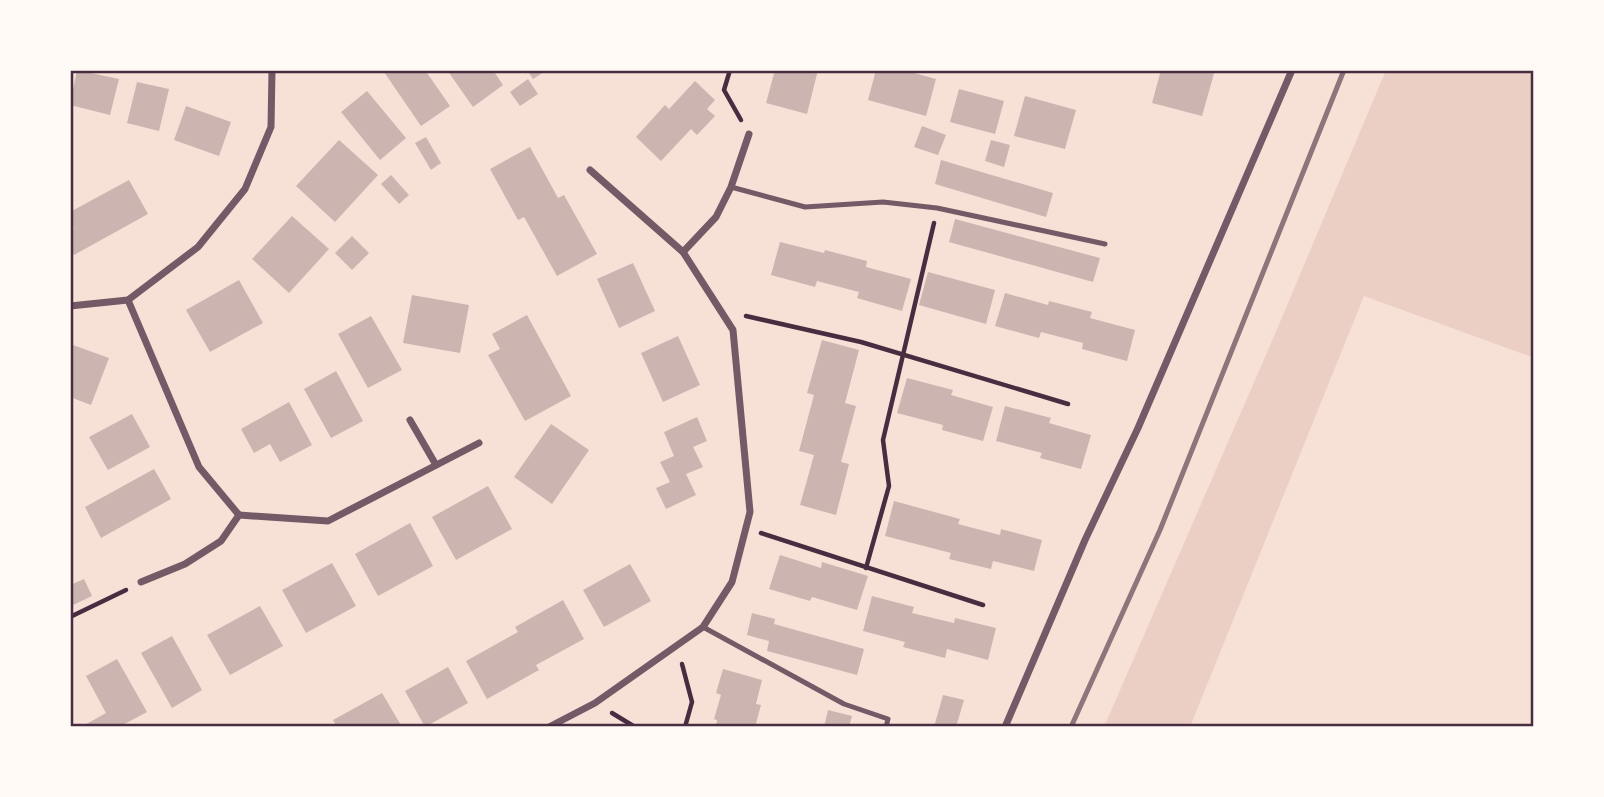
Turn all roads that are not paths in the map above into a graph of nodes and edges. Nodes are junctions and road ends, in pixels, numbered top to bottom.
1 (272, 70) edge
2 (1292, 70) edge
3 (749, 134) road end
4 (590, 170) dead end
5 (731, 187) junction
6 (1105, 244) dead end
7 (683, 252) junction
8 (128, 300) junction
9 (70, 306) edge
10 (410, 420) dead end
11 (479, 443) dead end
12 (436, 465) junction
13 (239, 515) junction
14 (141, 582) road end
15 (703, 627) junction
16 (549, 727) edge
17 (886, 727) edge
18 (1004, 727) edge

1 - 8 street
2 - 18 street
3 - 5 street
4 - 7 street
5 - 6 lane
5 - 7 street
7 - 15 street
8 - 9 street
8 - 13 street
10 - 12 street
11 - 12 street
12 - 13 street
13 - 14 street
15 - 16 street
15 - 17 lane

